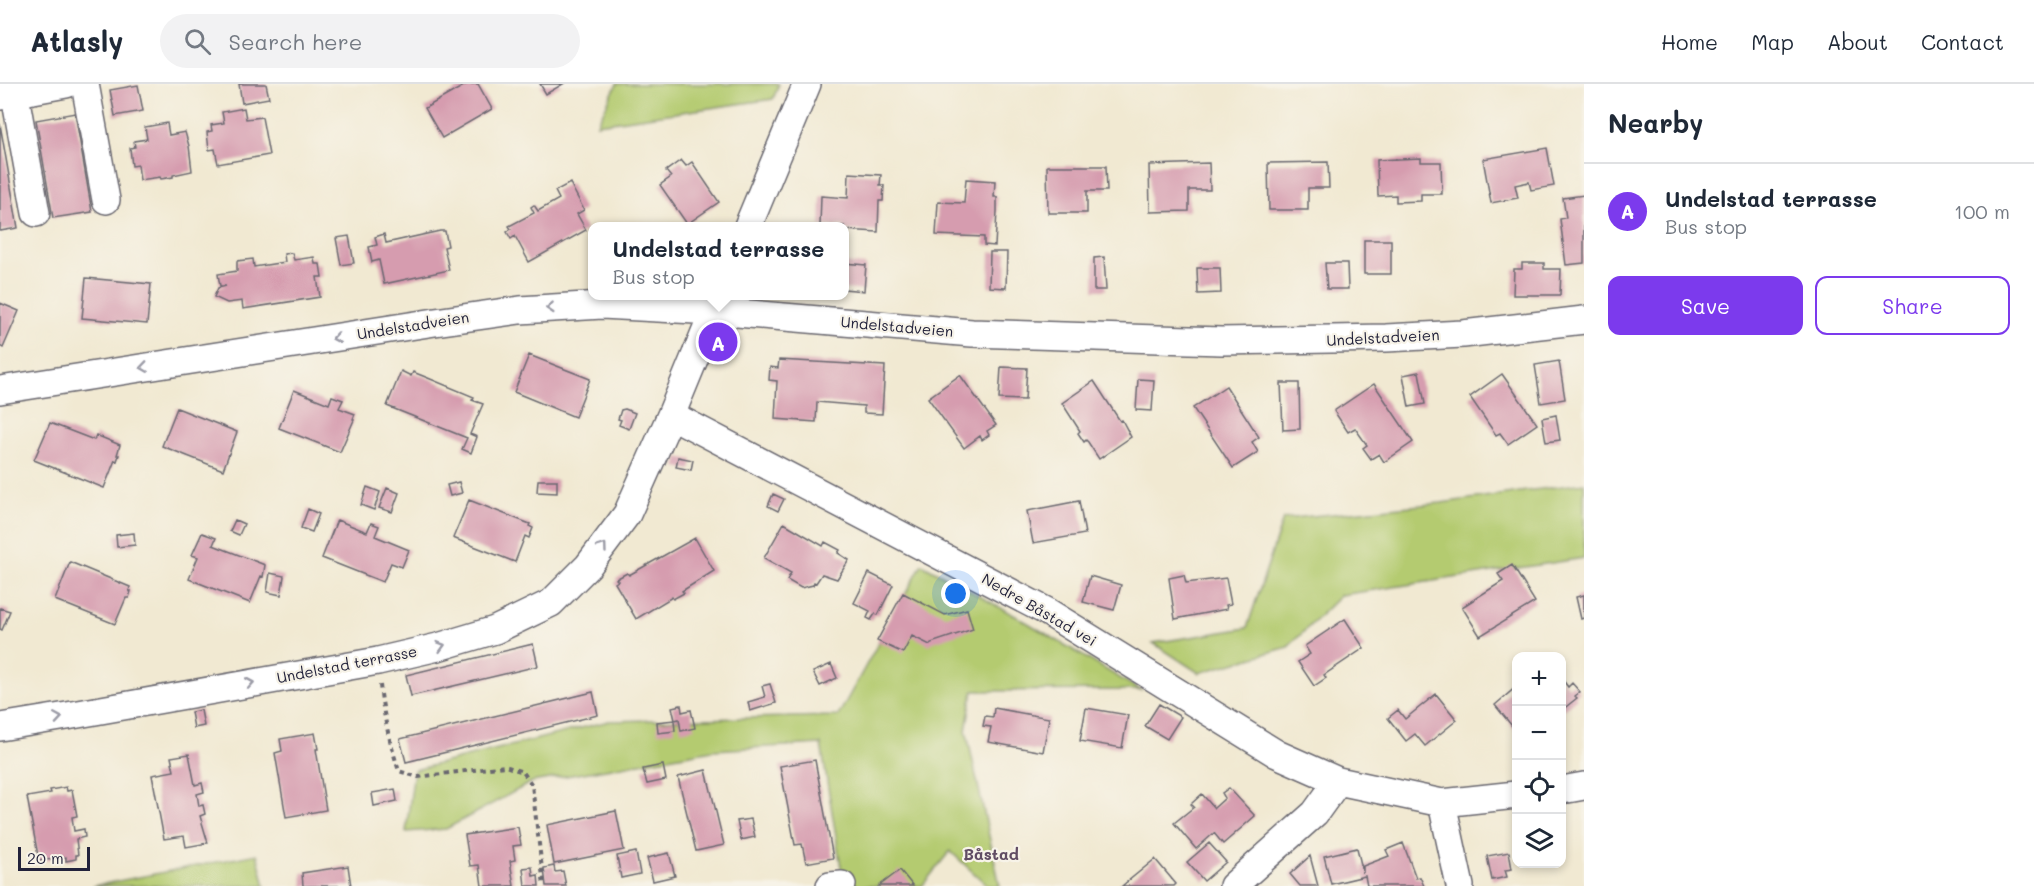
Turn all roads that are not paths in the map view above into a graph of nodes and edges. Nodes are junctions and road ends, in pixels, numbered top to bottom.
1 (66, 84) edge
2 (85, 84) edge
3 (807, 84) edge
4 (9, 91) edge
5 (106, 200) dead end
6 (36, 213) dead end
7 (750, 222) edge
8 (717, 303) edge
9 (1584, 320) edge
10 (0, 390) edge
11 (671, 415) junction
12 (0, 727) edge
13 (1338, 782) junction
14 (1584, 786) edge
15 (1566, 789) edge
16 (1512, 795) edge
17 (1442, 803) junction
18 (842, 885) edge
19 (830, 886) edge
20 (1233, 886) edge
21 (1460, 886) edge

1 - 4 street
2 - 5 street
3 - 7 street
4 - 6 street
8 - 9 street, Undelstadveien
8 -> 10 street, Undelstadveien
8 - 11 street, Undelstad terrasse
12 -> 11 street, Undelstad terrasse
11 - 13 street, Nedre Båstad vei
13 - 17 street, Nedre Båstad vei
13 - 20 street
14 - 15 street
16 - 17 street, Nedre Båstad vei
17 - 21 street
18 - 19 street

